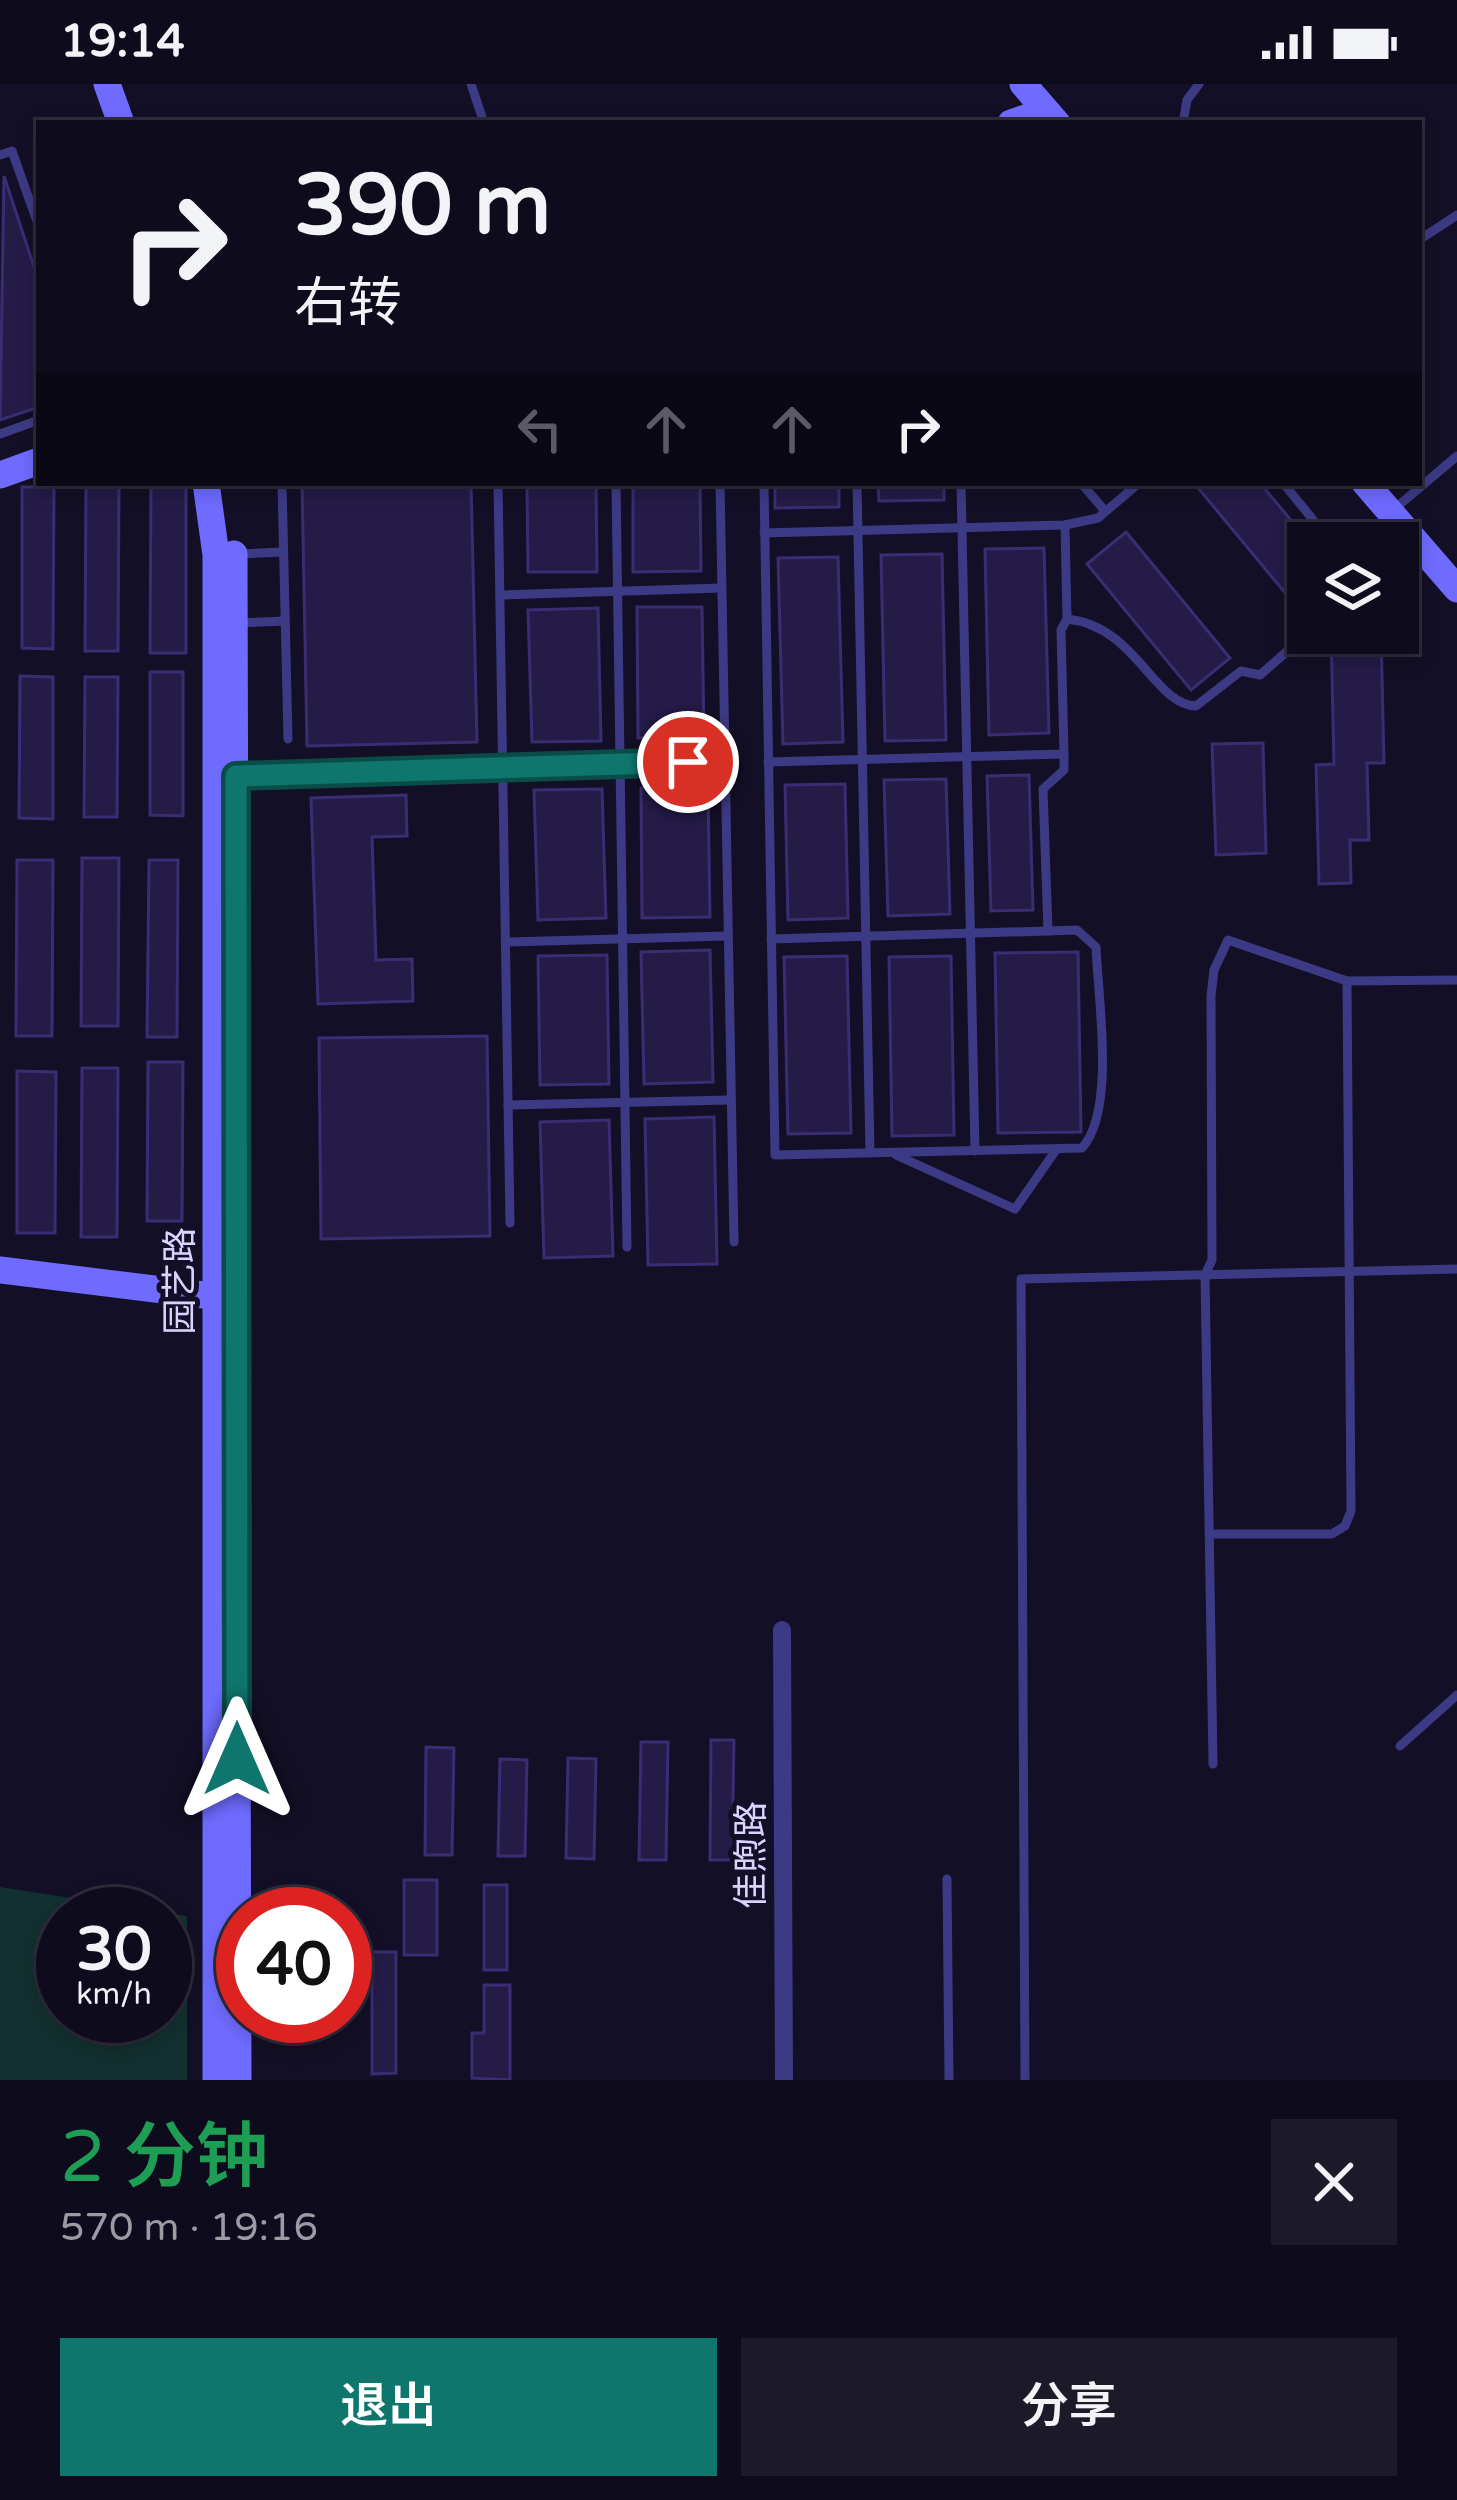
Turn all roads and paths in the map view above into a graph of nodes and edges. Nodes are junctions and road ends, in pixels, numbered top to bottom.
1 (107, 84) edge
2 (126, 84) edge
3 (472, 84) edge
4 (1023, 84) edge
5 (1199, 84) edge
6 (1052, 117) edge
7 (120, 120) edge
8 (138, 120) edge
9 (483, 120) edge
10 (1183, 120) edge
11 (0, 155) edge
12 (1457, 215) edge
13 (36, 219) edge
14 (1422, 238) edge
15 (36, 421) edge
16 (0, 434) edge
17 (1457, 456) edge
18 (36, 462) edge
19 (0, 475) edge
20 (1422, 485) edge
21 (206, 486) edge
22 (225, 486) edge
23 (282, 486) edge
24 (498, 486) edge
25 (616, 486) edge
26 (720, 486) edge
27 (764, 486) edge
28 (857, 486) edge
29 (961, 486) edge
30 (1084, 486) edge
31 (1135, 486) edge
32 (1285, 486) edge
33 (1368, 486) edge
34 (1421, 486) edge
35 (1105, 511) junction
36 (1390, 512) junction
37 (1315, 522) edge
38 (1394, 522) edge
39 (1065, 525) junction
40 (962, 527) junction
41 (857, 530) junction
42 (764, 533) junction
43 (283, 552) junction
44 (234, 555) junction
45 (1419, 555) edge
46 (1452, 574) edge
47 (721, 588) junction
48 (617, 592) junction
49 (500, 595) junction
50 (1067, 619) junction
51 (285, 621) junction
52 (235, 623) junction
53 (1287, 651) edge
54 (288, 739) dead end
55 (1064, 754) junction
56 (967, 756) junction
57 (862, 760) junction
58 (722, 761) junction
59 (768, 762) junction
60 (619, 763) junction
61 (503, 766) junction
62 (236, 776) junction
63 (1048, 931) junction
64 (970, 934) junction
65 (727, 936) junction
66 (866, 937) junction
67 (622, 939) junction
68 (771, 939) junction
69 (506, 942) junction
70 (1457, 980) edge
71 (1347, 981) junction
72 (730, 1100) junction
73 (625, 1103) junction
74 (508, 1106) junction
75 (1056, 1150) junction
76 (975, 1151) junction
77 (870, 1153) junction
78 (891, 1153) junction
79 (510, 1223) dead end
80 (734, 1242) dead end
81 (627, 1247) dead end
82 (1457, 1269) edge
83 (0, 1270) edge
84 (1350, 1272) junction
85 (1205, 1275) junction
86 (226, 1297) junction
87 (1209, 1534) junction
88 (782, 1630) dead end
89 (1457, 1695) edge
90 (1400, 1746) dead end
91 (1213, 1764) dead end
92 (947, 1879) dead end
93 (216, 2080) edge
94 (238, 2080) edge
95 (784, 2080) edge
96 (949, 2080) edge
97 (1025, 2080) edge

1 - 7 street
2 - 8 street
3 - 9 lane
4 - 6 street
5 - 10 lane
11 - 13 lane
12 - 14 lane
15 - 16 lane
17 - 20 lane
18 - 19 street
21 - 86 street, 园艺路
22 - 44 street, 园艺路
23 - 43 lane
24 - 49 lane
25 - 48 lane
26 - 47 lane
27 - 42 lane
28 - 41 lane
29 - 40 lane
30 - 35 lane
31 - 35 lane
32 - 37 lane
33 - 36 street
34 - 36 lane
35 - 39 lane
36 - 38 street
39 - 40 lane
39 - 50 lane
40 - 41 lane
40 - 56 lane
41 - 42 lane
41 - 57 lane
42 - 59 lane
43 - 44 lane
43 - 51 lane
44 - 52 street, 园艺路
45 - 46 street
47 - 48 lane
47 - 58 lane
48 - 49 lane
48 - 60 lane
49 - 61 lane
50 - 53 lane
50 - 55 lane
51 - 52 lane
51 - 54 lane
52 - 62 street, 园艺路
55 - 56 lane
55 - 63 lane
56 - 57 lane
56 - 64 lane
57 - 59 lane
57 - 66 lane
58 - 60 lane
58 - 65 lane
59 - 68 lane
60 - 61 lane
60 - 67 lane
61 - 62 lane
61 - 69 lane
62 - 86 street, 园艺路
63 - 64 lane
63 - 75 lane
64 - 66 lane
64 - 76 lane
65 - 67 lane
65 - 72 lane
66 - 68 lane
66 - 77 lane
67 - 69 lane
67 - 73 lane
68 - 77 lane
69 - 74 lane
70 - 71 lane
71 - 84 lane
71 - 85 lane
72 - 73 lane
72 - 80 lane
73 - 74 lane
73 - 81 lane
74 - 79 lane
75 - 76 lane
75 - 78 lane
76 - 78 lane
77 - 78 lane
82 - 84 lane
83 - 86 street
84 - 85 lane
84 - 87 lane
85 - 87 lane
85 - 97 lane
86 - 93 street, 园艺路
86 - 94 street, 园艺路
87 - 91 lane
88 - 95 street, 佳煦路
89 - 90 lane
92 - 96 lane

